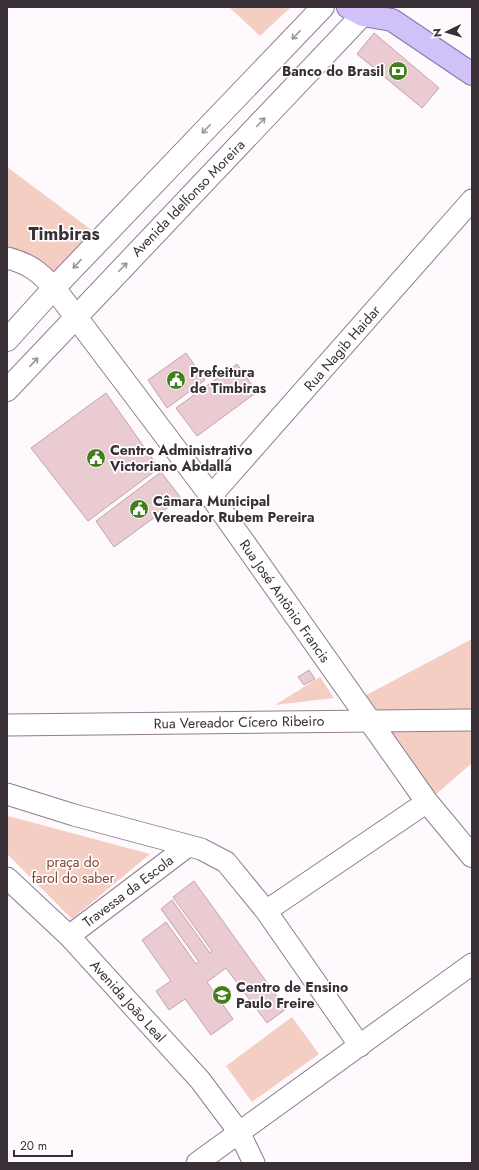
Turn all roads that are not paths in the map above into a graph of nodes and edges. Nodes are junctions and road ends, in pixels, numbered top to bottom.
1 (323, 7) edge
2 (360, 10) edge
3 (388, 13) edge
4 (472, 74) edge
5 (472, 200) edge
6 (11, 257) edge
7 (54, 288) junction
8 (76, 317) junction
9 (7, 340) edge
10 (7, 390) edge
11 (211, 496) junction
12 (368, 720) junction
13 (472, 720) edge
14 (8, 731) edge
15 (7, 794) edge
16 (427, 802) junction
17 (188, 846) junction
18 (472, 856) edge
19 (7, 878) edge
20 (266, 912) junction
21 (69, 936) junction
22 (472, 964) edge
23 (360, 1046) junction
24 (239, 1132) junction
25 (197, 1163) edge
26 (254, 1163) edge

1 -> 7 street
2 - 3 main road
8 -> 2 street, Avenida Idelfonso Moreira
3 - 4 main road
5 - 11 street, Rua Nagib Haidar
6 - 7 street
7 - 8 street, Rua José Antônio Francis
7 - 9 street
10 -> 8 street, Avenida Idelfonso Moreira
8 - 11 street, Rua José Antônio Francis
11 - 12 street, Rua José Antônio Francis
12 - 13 street, Rua Vereador Cícero Ribeiro
12 - 14 street, Rua Vereador Cícero Ribeiro
12 - 16 street, Rua José Antônio Francis
15 - 17 street
16 - 18 street, Rua José Antônio Francis
16 - 20 street
17 - 20 street
17 - 21 street, Travessa da Escola
19 - 21 street, Avenida João Leal
20 - 23 street
21 - 24 street, Avenida João Leal
22 - 23 street
23 - 24 street
24 - 25 street
24 - 26 street, Avenida João Leal

